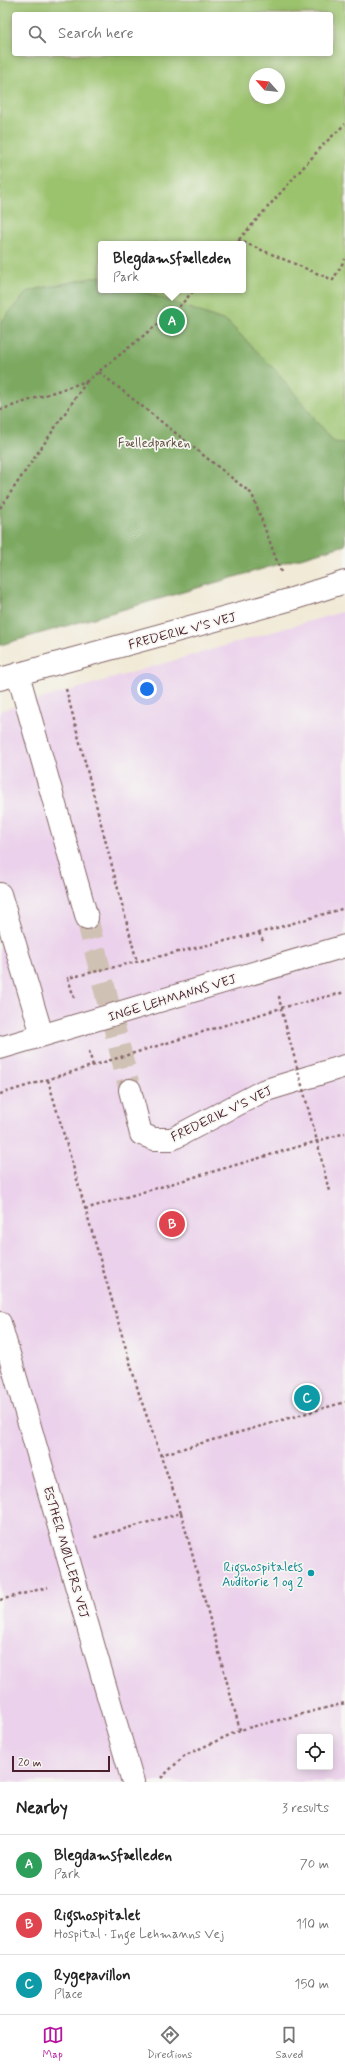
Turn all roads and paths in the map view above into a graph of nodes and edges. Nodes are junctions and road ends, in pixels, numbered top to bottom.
1 (345, 124) edge
2 (238, 240) edge
3 (246, 243) edge
4 (345, 259) edge
5 (191, 293) edge
6 (99, 372) junction
7 (87, 381) junction
8 (0, 410) edge
9 (0, 508) edge
10 (345, 582) edge
11 (292, 599) junction
12 (59, 664) junction
13 (9, 677) edge
14 (0, 894) edge
15 (345, 908) edge
16 (88, 918) tunnel mouth
17 (345, 946) edge
18 (137, 962) junction
19 (68, 978) dead end
20 (345, 992) edge
21 (281, 1008) junction
22 (42, 1036) junction
23 (0, 1048) edge
24 (345, 1066) edge
25 (48, 1080) junction
26 (130, 1090) tunnel mouth
27 (0, 1094) edge
28 (345, 1133) edge
29 (317, 1141) junction
30 (329, 1190) dead end
31 (85, 1208) junction
32 (0, 1323) edge
33 (345, 1402) edge
34 (160, 1455) junction
35 (181, 1513) junction
36 (86, 1540) dead end
37 (76, 1580) junction
38 (0, 1600) edge
39 (345, 1703) edge
40 (240, 1730) junction
41 (134, 1782) edge
42 (156, 1782) edge

1 - 2 path
3 - 4 path
5 - 6 path
6 - 7 path
6 - 11 path
7 - 8 path
7 - 9 path
10 - 11 street, FREDERIK V'S VEJ
11 - 12 street, FREDERIK V'S VEJ
12 - 13 street, FREDERIK V'S VEJ
12 - 18 path
13 - 16 street, FREDERIK V'S VEJ
14 - 22 street
15 - 18 path
17 - 22 street, INGE LEHMANNS VEJ
18 - 19 path
20 - 21 path
21 - 25 path
21 - 29 path, bridge
22 - 23 street, INGE LEHMANNS VEJ
24 - 26 street, FREDERIK V'S VEJ
25 - 27 path
25 - 31 path
28 - 29 path
29 - 30 path
29 - 31 path
31 - 34 path
32 - 37 street, ESTHER MØLLERS VEJ
33 - 34 path
34 - 35 path
35 - 36 path
35 - 40 path
37 - 38 path
37 - 41 street, ESTHER MØLLERS VEJ
39 - 40 path
40 - 42 path

